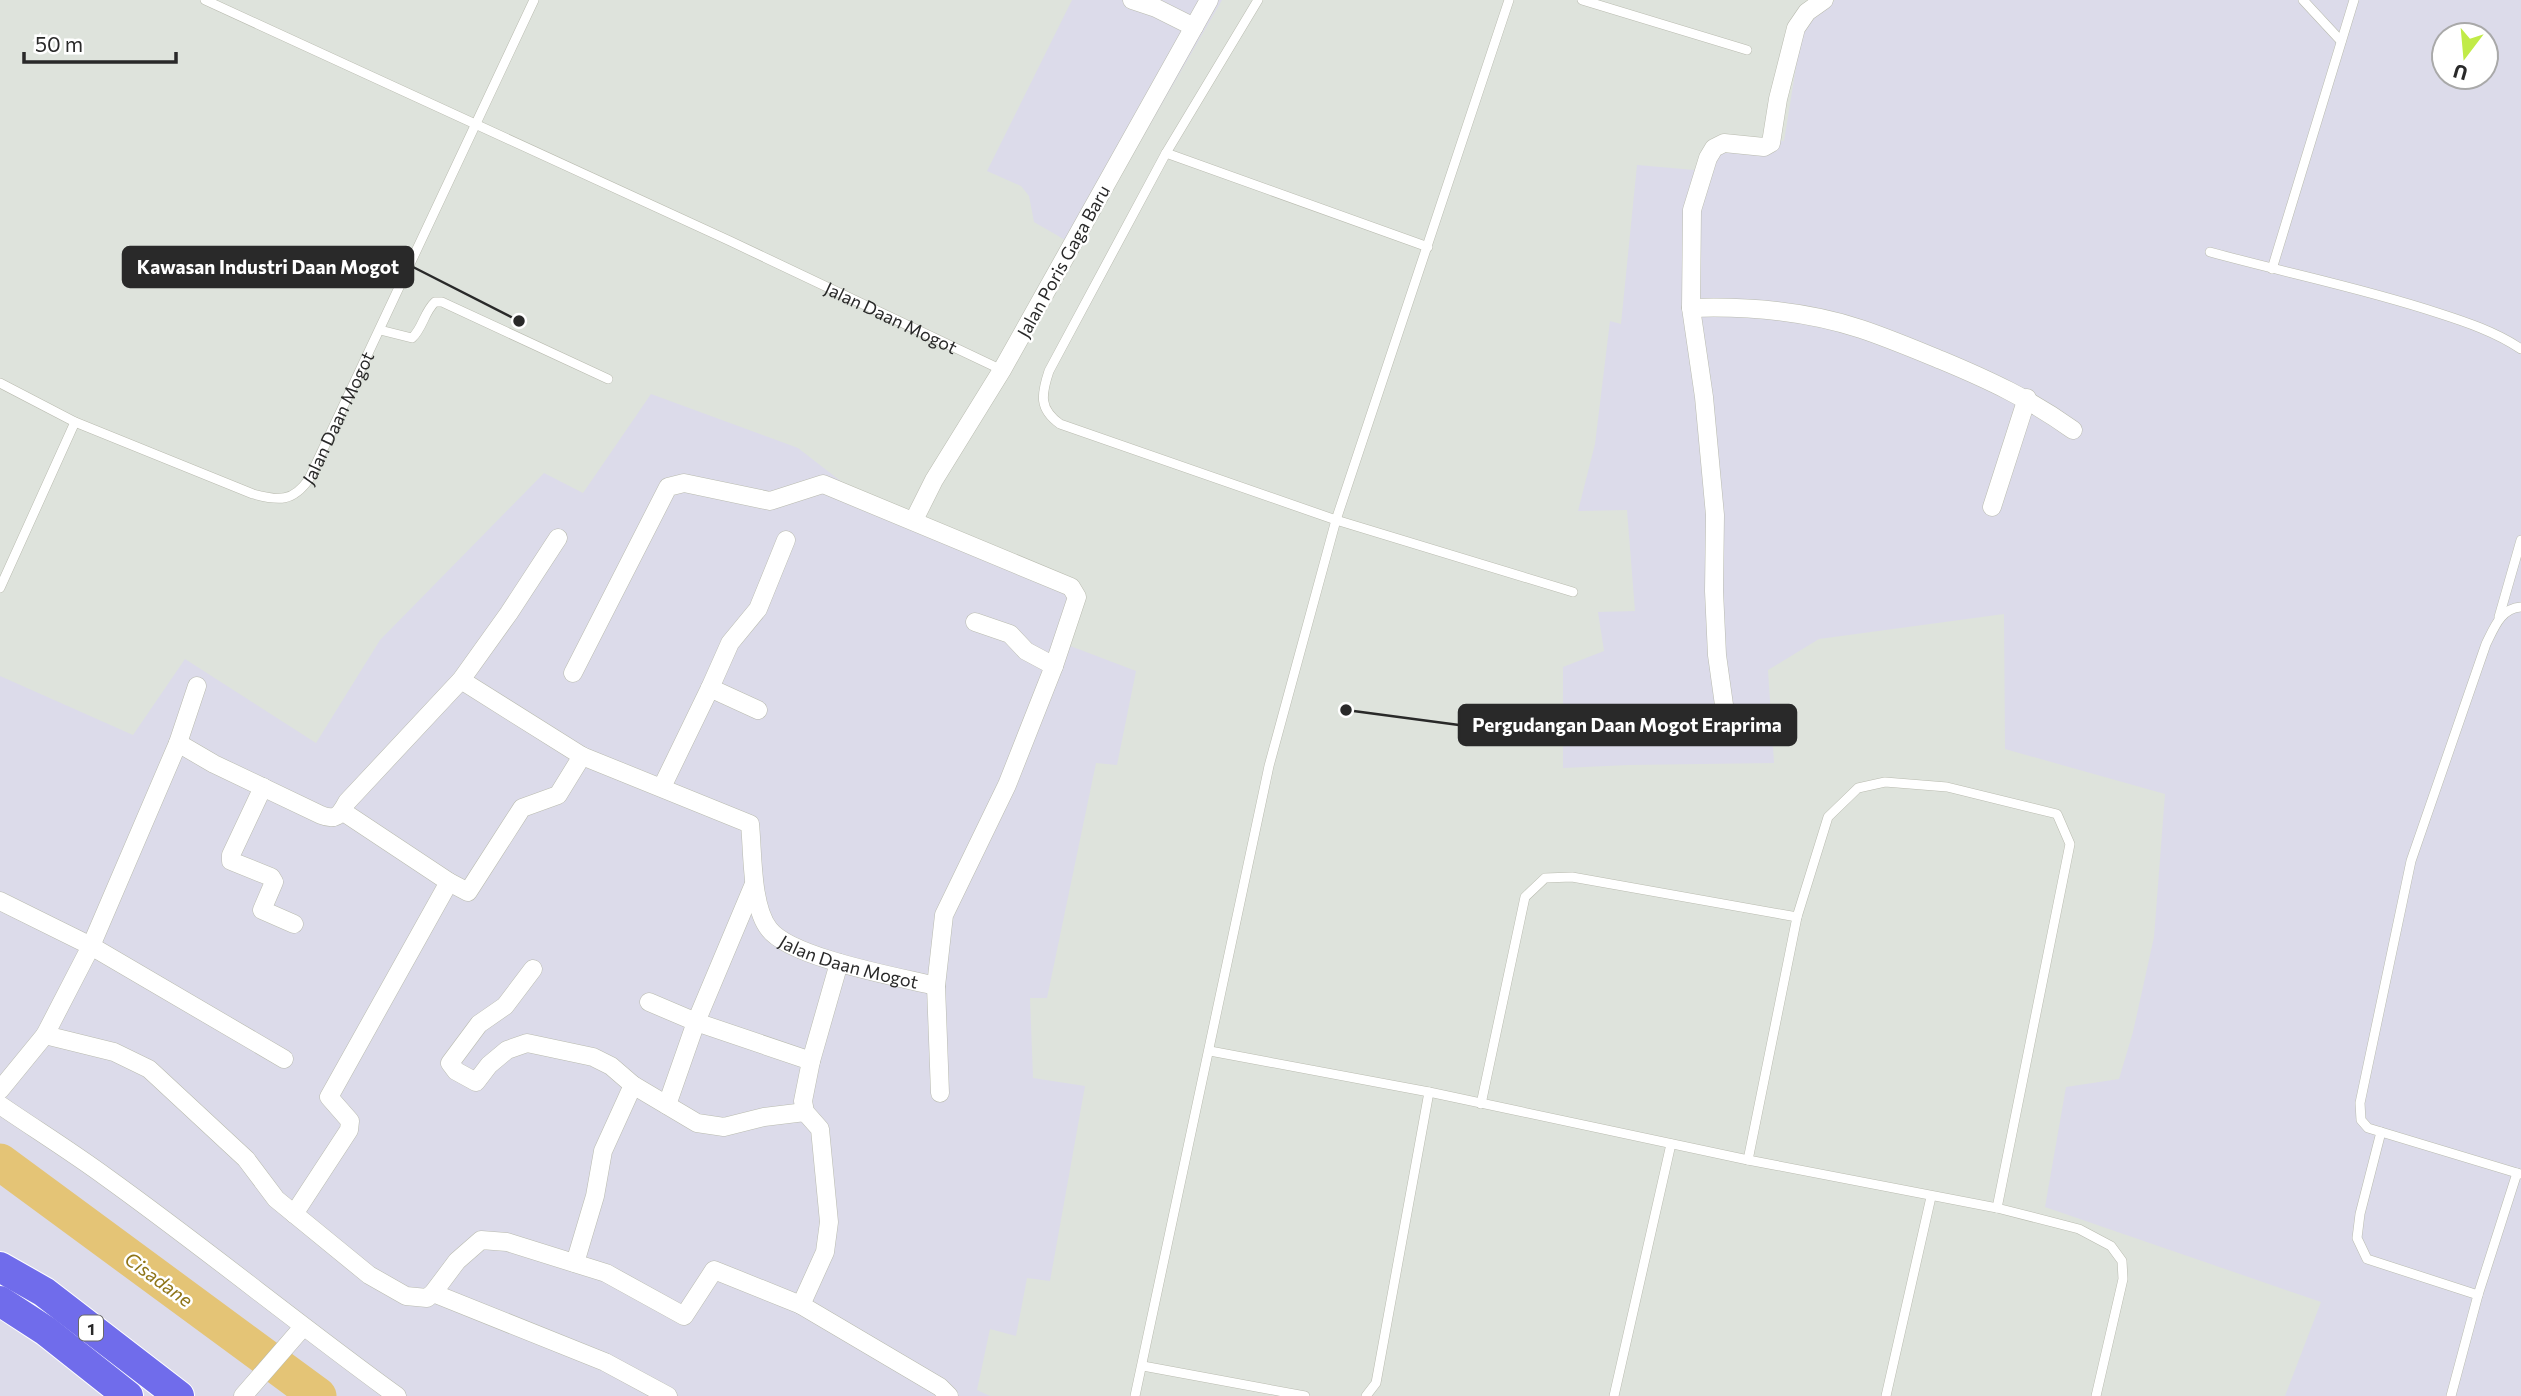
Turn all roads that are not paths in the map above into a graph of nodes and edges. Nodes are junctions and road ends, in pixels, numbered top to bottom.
1 (205, 0) edge
2 (534, 0) edge
3 (1132, 0) edge
4 (1209, 0) edge
5 (1258, 0) edge
6 (1508, 0) edge
7 (1583, 0) edge
8 (1824, 0) edge
9 (2303, 0) edge
10 (2354, 0) edge
11 (1194, 27) junction
12 (2341, 41) junction
13 (1747, 50) dead end
14 (477, 125) junction
15 (1166, 153) junction
16 (1428, 247) junction
17 (2210, 252) dead end
18 (2272, 269) junction
19 (1691, 308) junction
20 (380, 330) junction
21 (2521, 349) edge
22 (1002, 370) junction
23 (608, 379) dead end
24 (0, 383) edge
25 (2027, 398) junction
26 (75, 422) junction
27 (2073, 430) dead end
28 (1992, 507) dead end
29 (914, 520) junction
30 (1336, 520) junction
31 (558, 538) dead end
32 (786, 540) dead end
33 (2521, 540) edge
34 (0, 588) edge
35 (1573, 592) dead end
36 (2521, 607) edge
37 (975, 622) dead end
38 (2497, 622) junction
39 (1054, 666) junction
40 (573, 673) dead end
41 (461, 680) junction
42 (197, 686) dead end
43 (710, 688) junction
44 (758, 710) dead end
45 (1725, 712) dead end
46 (178, 743) junction
47 (582, 756) junction
48 (262, 787) junction
49 (662, 787) junction
50 (342, 811) junction
51 (755, 880) junction
52 (449, 882) junction
53 (0, 901) edge
54 (1797, 917) junction
55 (293, 924) dead end
56 (91, 946) junction
57 (839, 963) junction
58 (533, 969) dead end
59 (936, 986) junction
60 (649, 1002) dead end
61 (696, 1022) junction
62 (45, 1035) junction
63 (1210, 1051) junction
64 (284, 1059) dead end
65 (811, 1061) junction
66 (633, 1085) junction
67 (0, 1090) edge
68 (1429, 1092) junction
69 (940, 1093) dead end
70 (1481, 1104) junction
71 (0, 1105) edge
72 (667, 1105) junction
73 (805, 1112) junction
74 (2381, 1132) junction
75 (1671, 1144) junction
76 (1748, 1160) junction
77 (2519, 1173) edge
78 (1931, 1197) junction
79 (1997, 1208) junction
80 (294, 1214) junction
81 (575, 1264) junction
82 (0, 1267) edge
83 (433, 1293) junction
84 (2478, 1295) junction
85 (0, 1301) edge
86 (801, 1305) junction
87 (298, 1333) junction
88 (1143, 1366) junction
89 (128, 1396) edge
90 (179, 1396) edge
91 (243, 1396) edge
92 (397, 1396) edge
93 (668, 1396) edge
94 (949, 1396) edge
95 (1135, 1396) edge
96 (1305, 1396) edge
97 (1366, 1396) edge
98 (1614, 1396) edge
99 (1886, 1396) edge
100 (2096, 1396) edge
101 (2451, 1396) edge

1 - 14 lane, Jalan Daan Mogot
2 - 14 lane, Jalan Daan Mogot
3 - 11 street
4 - 11 street, Jalan Poris Gaga Baru
5 - 15 lane
6 - 16 lane
7 - 13 lane
8 - 19 street
9 - 12 lane
10 - 12 lane
11 - 22 street, Jalan Poris Gaga Baru
12 - 18 lane
14 - 20 lane, Jalan Daan Mogot
14 - 22 lane, Jalan Daan Mogot
15 - 16 lane
15 - 30 lane
16 - 30 lane
17 - 18 lane
18 - 21 lane
19 - 25 street
19 - 45 street
20 - 23 lane
20 - 26 lane, Jalan Daan Mogot
22 - 29 street, Jalan Poris Gaga Baru
24 - 26 lane, Jalan Daan Mogot
25 - 27 street
25 - 28 street
26 - 34 lane
29 - 39 street, Jalan Daan Mogot
29 - 40 street, Jalan Daan Mogot
30 - 35 lane
30 - 63 lane
31 - 41 street
32 - 43 street
33 - 38 lane
36 - 38 lane
37 - 39 street
38 - 74 lane
39 - 59 street, Jalan Daan Mogot
41 - 47 street, Jalan Daan Mogot
41 - 50 street
42 - 46 street
43 - 44 street
43 - 49 street
46 - 48 street
46 - 56 street
47 - 49 street, Jalan Daan Mogot
47 - 52 street
48 - 50 street
48 - 55 street
49 - 51 street, Jalan Daan Mogot
50 - 52 street
51 - 57 street, Jalan Daan Mogot
51 - 61 street
52 - 80 street
53 - 56 street
54 - 70 lane
54 - 76 lane
54 - 79 lane
56 - 62 street
56 - 64 street
57 - 59 street, Jalan Daan Mogot
57 - 65 street
58 - 66 street
59 - 69 street
60 - 61 street
61 - 65 street
61 - 72 street
62 - 67 street
62 - 80 street
63 - 68 lane
63 - 88 lane
65 - 73 street
66 - 72 street
66 - 81 street
68 - 70 lane
68 - 97 lane
70 - 75 lane
71 - 87 street
72 - 73 street
73 - 86 street
74 - 77 lane
74 - 84 lane
75 - 76 lane
75 - 98 lane
76 - 78 lane
77 - 84 lane
78 - 79 lane
78 - 99 lane
79 - 100 lane
80 - 83 street
81 - 83 street
81 - 86 street
82 - 90 highway, 1
83 - 93 street
84 - 101 lane
85 - 89 highway, 1
86 - 94 street
87 - 91 street
87 - 92 street
88 - 95 lane
88 - 96 lane

